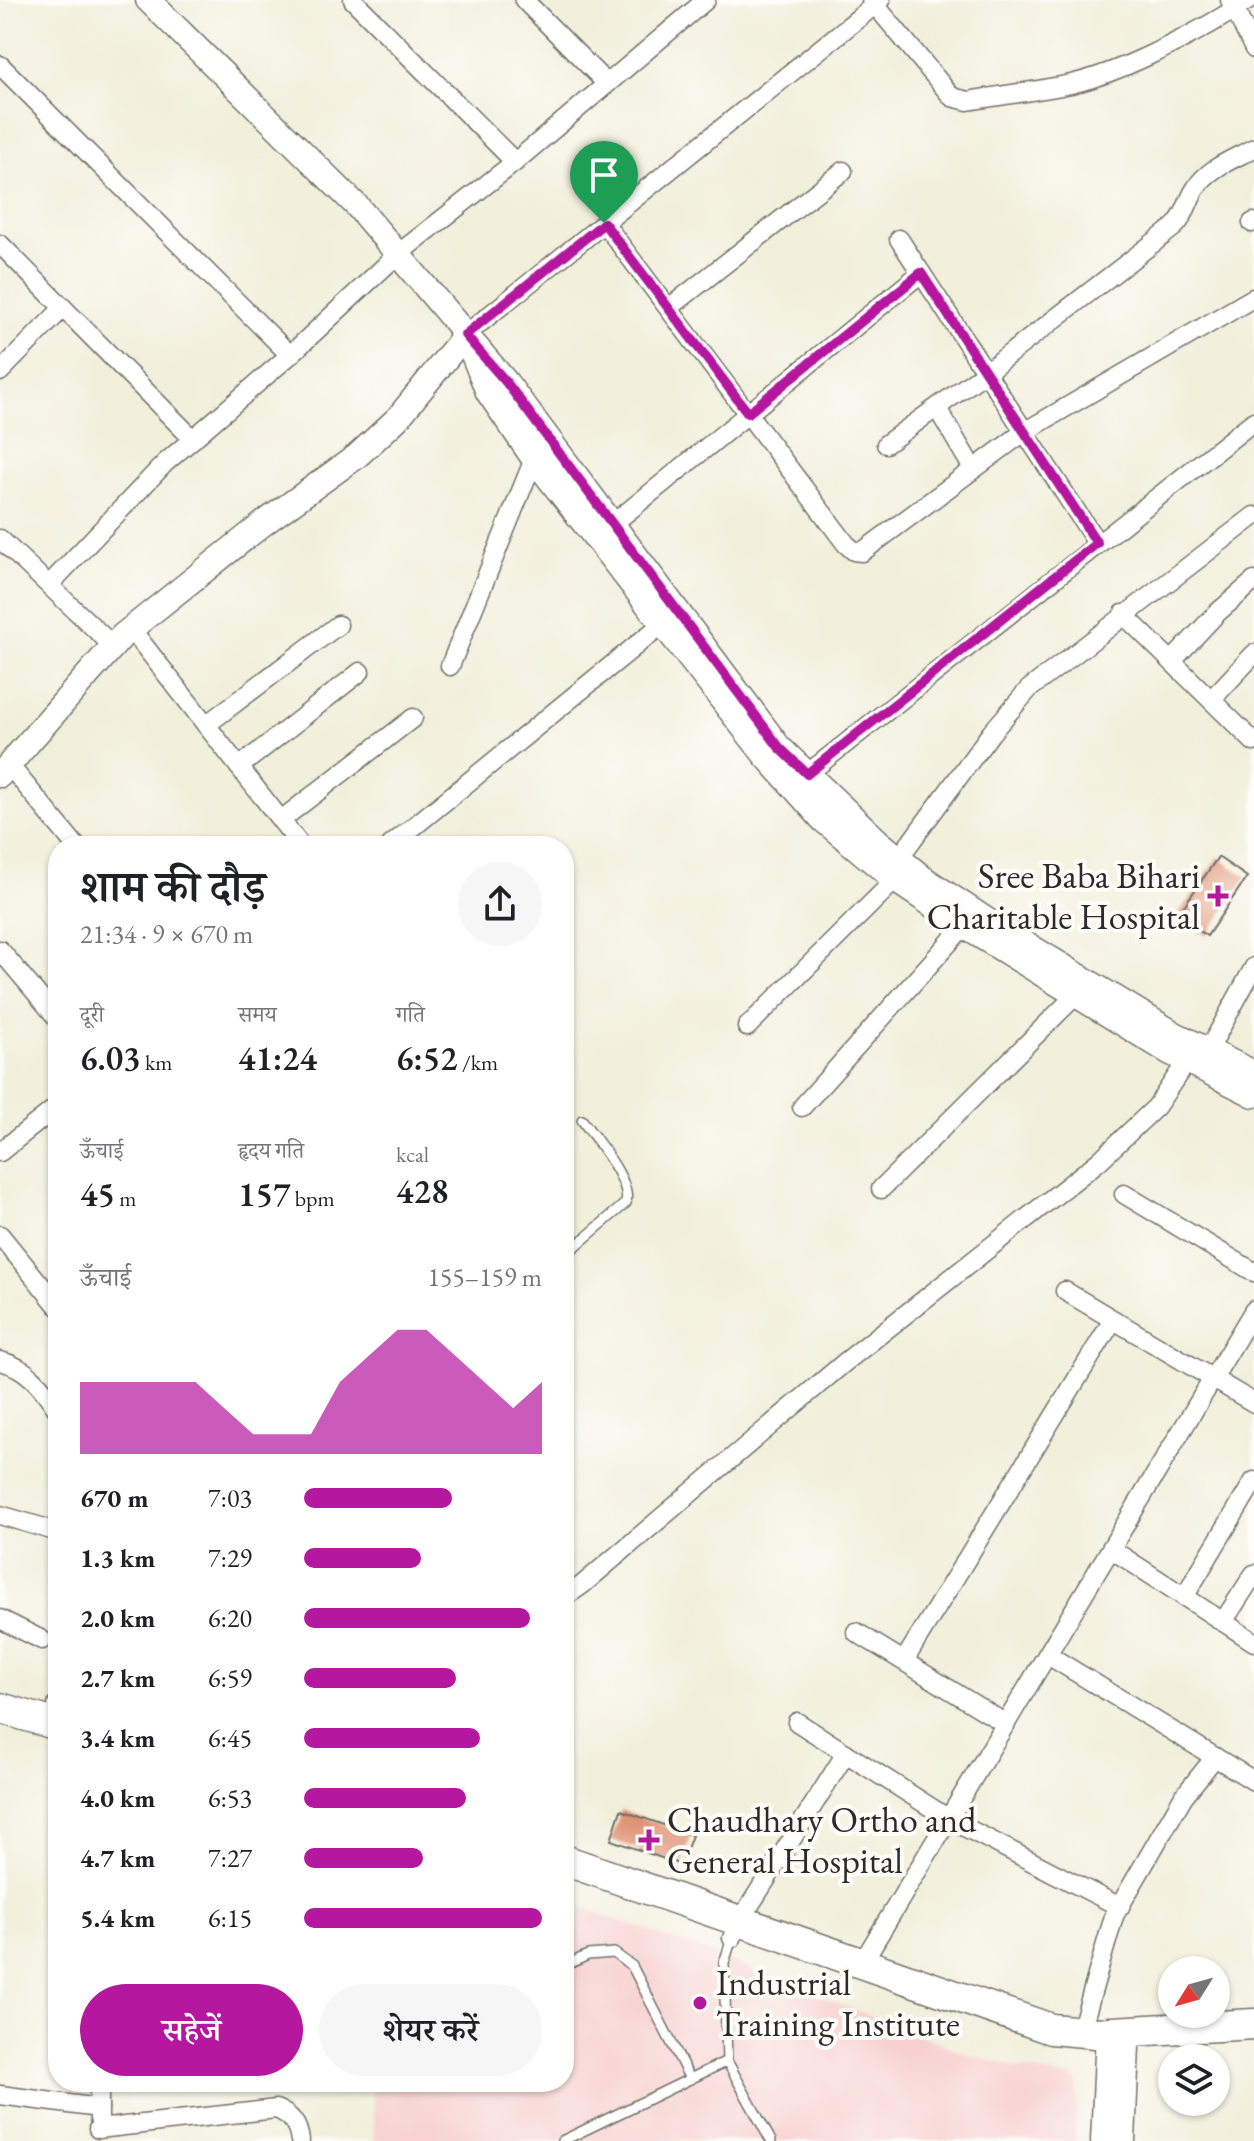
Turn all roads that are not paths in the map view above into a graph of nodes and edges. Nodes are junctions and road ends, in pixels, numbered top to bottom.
1 (148, 0) edge
2 (353, 0) edge
3 (524, 0) edge
4 (702, 1) edge
5 (876, 1) edge
6 (1238, 3) edge
7 (1254, 49) edge
8 (0, 65) edge
9 (607, 84) junction
10 (1254, 148) edge
11 (515, 162) junction
12 (843, 171) dead end
13 (604, 223) junction
14 (899, 239) dead end
15 (0, 244) edge
16 (398, 254) junction
17 (921, 273) junction
18 (1253, 298) edge
19 (63, 308) junction
20 (669, 308) junction
21 (465, 335) junction
22 (290, 355) junction
23 (0, 372) edge
24 (986, 372) junction
25 (937, 408) junction
26 (748, 413) junction
27 (1254, 421) edge
28 (1024, 432) junction
29 (193, 439) junction
30 (886, 444) dead end
31 (543, 452) junction
32 (973, 469) junction
33 (1254, 516) edge
34 (604, 530) junction
35 (0, 539) edge
36 (1097, 543) junction
37 (1254, 581) edge
38 (50, 584) junction
39 (1123, 614) junction
40 (670, 618) junction
41 (338, 625) dead end
42 (131, 629) junction
43 (113, 646) junction
44 (1254, 654) edge
45 (1172, 661) junction
46 (450, 666) dead end
47 (360, 672) dead end
48 (1211, 700) junction
49 (413, 718) dead end
50 (206, 725) junction
51 (1254, 742) edge
52 (239, 767) junction
53 (4, 770) edge
54 (807, 774) junction
55 (281, 820) junction
56 (67, 836) edge
57 (293, 836) edge
58 (402, 836) edge
59 (897, 869) junction
60 (964, 926) junction
61 (0, 950) edge
62 (1254, 967) edge
63 (1076, 995) junction
64 (48, 1007) edge
65 (747, 1027) dead end
66 (1198, 1056) junction
67 (1254, 1073) edge
68 (1254, 1095) edge
69 (802, 1107) dead end
70 (48, 1114) edge
71 (582, 1120) dead end
72 (0, 1152) edge
73 (881, 1189) dead end
74 (1124, 1194) dead end
75 (0, 1235) edge
76 (574, 1247) edge
77 (1254, 1272) edge
78 (1065, 1291) dead end
79 (48, 1294) edge
80 (1254, 1310) edge
81 (1113, 1320) junction
82 (0, 1361) edge
83 (1213, 1379) junction
84 (48, 1398) edge
85 (1254, 1403) edge
86 (1254, 1481) edge
87 (0, 1515) edge
88 (48, 1529) edge
89 (1111, 1549) junction
90 (1254, 1574) edge
91 (574, 1591) edge
92 (1184, 1597) junction
93 (0, 1619) edge
94 (1223, 1622) junction
95 (856, 1632) dead end
96 (42, 1640) dead end
97 (1254, 1642) edge
98 (1048, 1655) junction
99 (904, 1661) junction
100 (0, 1690) edge
101 (48, 1702) edge
102 (0, 1708) edge
103 (48, 1722) edge
104 (797, 1722) dead end
105 (1006, 1724) junction
106 (846, 1753) junction
107 (1215, 1757) junction
108 (1254, 1781) edge
109 (949, 1819) junction
110 (574, 1864) edge
111 (574, 1884) edge
112 (1120, 1907) junction
113 (736, 1929) junction
114 (574, 1961) edge
115 (862, 1963) junction
116 (1254, 2024) edge
117 (1109, 2037) junction
118 (1254, 2040) edge
119 (727, 2061) junction
120 (690, 2079) junction
121 (99, 2092) edge
122 (0, 2095) edge
123 (99, 2108) junction
124 (98, 2135) edge
125 (300, 2141) edge
126 (562, 2141) edge
127 (771, 2141) edge
128 (1103, 2141) edge
129 (1123, 2141) edge

1 - 16 street
2 - 11 street
3 - 9 street
4 - 9 street
5 - 6 street
5 - 13 street
6 - 7 street
8 - 22 street
9 - 11 street
10 - 24 street
11 - 16 street
12 - 20 street
13 - 20 street
13 - 21 street
14 - 17 street
15 - 19 street
16 - 21 street
16 - 22 street
17 - 24 street
17 - 26 street
18 - 28 street
19 - 23 street
19 - 29 street
20 - 26 street
21 - 31 street
21 - 42 street
22 - 29 street
24 - 25 street
24 - 28 street
25 - 30 street
25 - 32 street
26 - 32 street
26 - 34 street
27 - 36 street
28 - 32 street
28 - 36 street
29 - 38 street
31 - 34 street
31 - 46 street
33 - 39 street
34 - 40 street
35 - 38 street
36 - 54 street
37 - 45 street
38 - 43 street
39 - 45 street
39 - 59 street
40 - 54 street
40 - 58 street
40 - 59 street
41 - 50 street
42 - 43 street
42 - 50 street
43 - 53 street
44 - 48 street
45 - 48 street
47 - 52 street
48 - 51 street
49 - 55 street
50 - 52 street
52 - 55 street
53 - 56 street
54 - 59 street
55 - 57 street
59 - 60 street
59 - 65 street
59 - 66 street
60 - 63 street
60 - 69 street
61 - 64 street
62 - 66 street
63 - 66 street
63 - 73 street
66 - 67 street
66 - 68 street
66 - 91 street
70 - 72 street
71 - 76 lane
74 - 77 street
75 - 79 street
78 - 81 street
80 - 83 street
81 - 83 street
81 - 99 street
82 - 84 street
83 - 85 street
83 - 89 street
86 - 92 street
87 - 88 street
89 - 92 street
89 - 98 street
90 - 94 street
92 - 94 street
93 - 96 street
94 - 97 street
95 - 99 street
98 - 105 street
98 - 107 street
99 - 105 street
100 - 101 main road
102 - 103 main road
104 - 106 street
105 - 109 street
106 - 109 street
106 - 113 street
107 - 108 street
107 - 112 street
109 - 112 street
109 - 115 street
110 - 113 main road
111 - 113 main road
112 - 117 street
113 - 115 main road
113 - 117 main road
113 - 119 lane
114 - 120 lane
115 - 117 main road
116 - 117 main road
117 - 118 main road
117 - 128 street
117 - 129 street
119 - 120 lane
119 - 127 lane
120 - 126 lane
121 - 123 street
122 - 123 street
123 - 124 street
124 - 125 street

